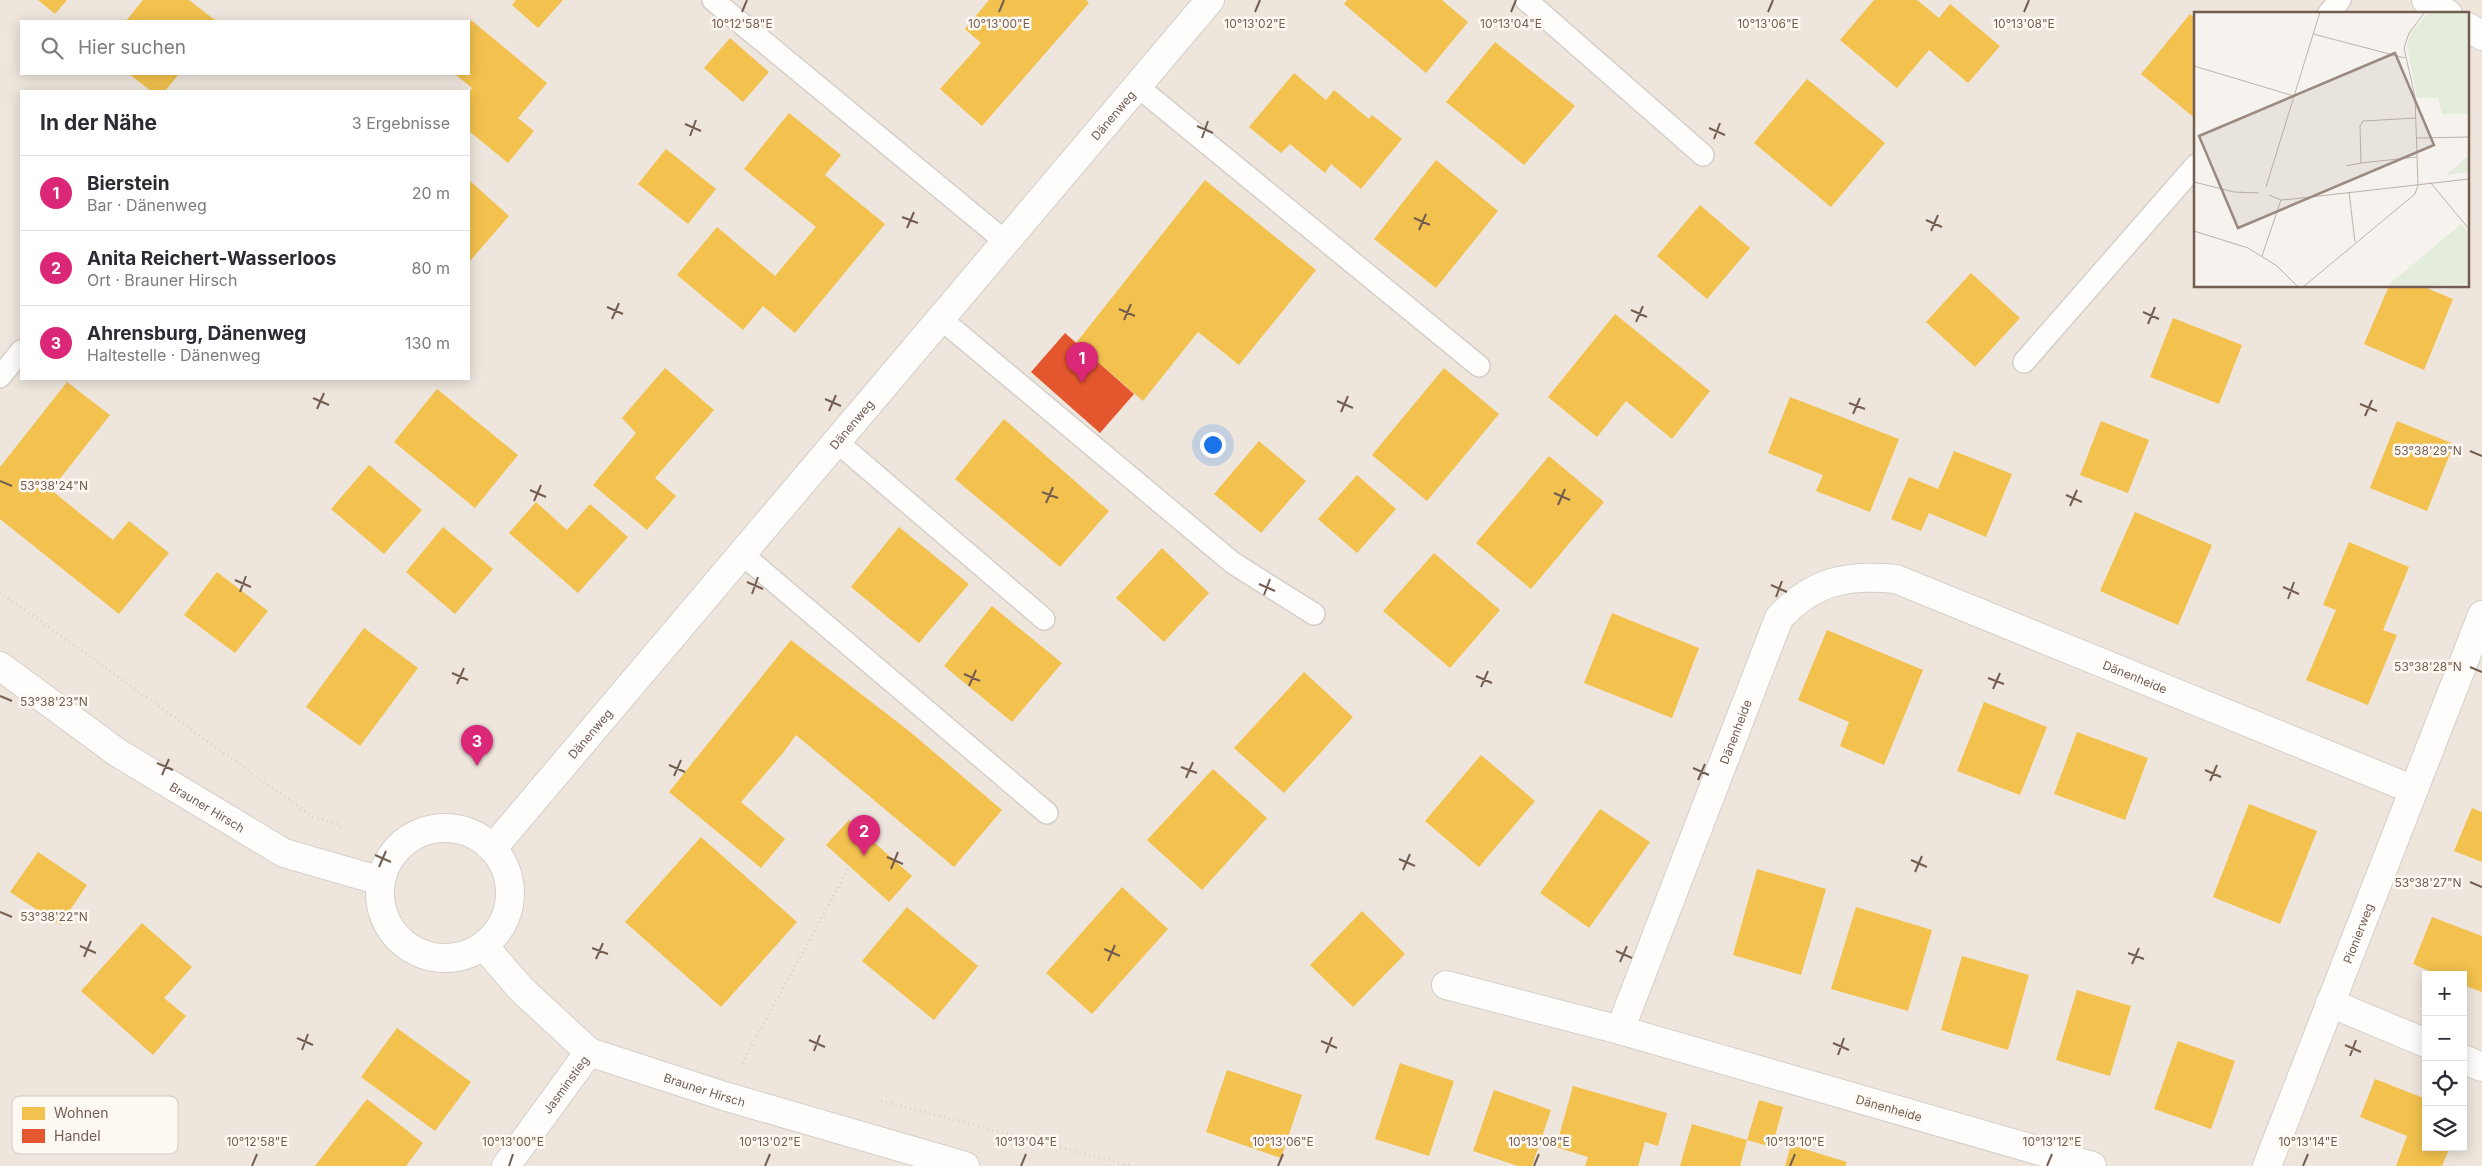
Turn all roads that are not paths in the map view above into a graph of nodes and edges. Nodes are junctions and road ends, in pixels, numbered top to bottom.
1 (713, 0) edge
2 (1526, 0) edge
3 (2340, 0) edge
4 (2426, 0) edge
5 (1206, 2) edge
6 (2330, 12) edge
7 (2445, 12) edge
8 (2470, 28) edge
9 (2482, 36) edge
10 (1137, 86) junction
11 (1704, 155) dead end
12 (2194, 167) edge
13 (1006, 242) junction
14 (941, 319) junction
15 (20, 352) edge
16 (2024, 362) dead end
17 (1479, 366) dead end
18 (0, 377) edge
19 (837, 442) junction
20 (742, 554) junction
21 (1314, 614) dead end
22 (2482, 615) edge
23 (1044, 620) dead end
24 (0, 666) edge
25 (2414, 790) junction
26 (1047, 812) dead end
27 (493, 848) junction
28 (381, 881) junction
29 (484, 946) junction
30 (1446, 985) dead end
31 (2330, 1003) junction
32 (1620, 1030) junction
33 (2422, 1041) edge
34 (589, 1052) junction
35 (2467, 1061) edge
36 (2482, 1067) edge
37 (506, 1166) edge
38 (965, 1166) edge
39 (2092, 1166) edge
40 (2267, 1166) edge

1 - 13 lane
2 - 11 lane
3 - 6 lane
4 - 7 street
5 - 10 street, Dänenweg
8 - 9 street
10 - 13 street, Dänenweg
10 - 17 lane
12 - 16 lane
13 - 14 street, Dänenweg
14 - 19 street, Dänenweg
14 - 21 lane
15 - 18 lane
19 - 20 street, Dänenweg
19 - 23 lane
20 - 26 lane
20 - 27 street, Dänenweg
22 - 25 street, Pionierweg
24 - 28 street, Brauner Hirsch
25 - 31 street, Pionierweg
25 - 32 street, Dänenheide
27 - 28 street
27 - 29 street
28 - 29 street
29 - 34 street, Brauner Hirsch
30 - 32 street
31 - 33 street
31 - 40 street, Pionierweg
32 - 39 street, Dänenheide
34 - 37 street, Jasminstieg
34 - 38 street, Brauner Hirsch
35 - 36 street

